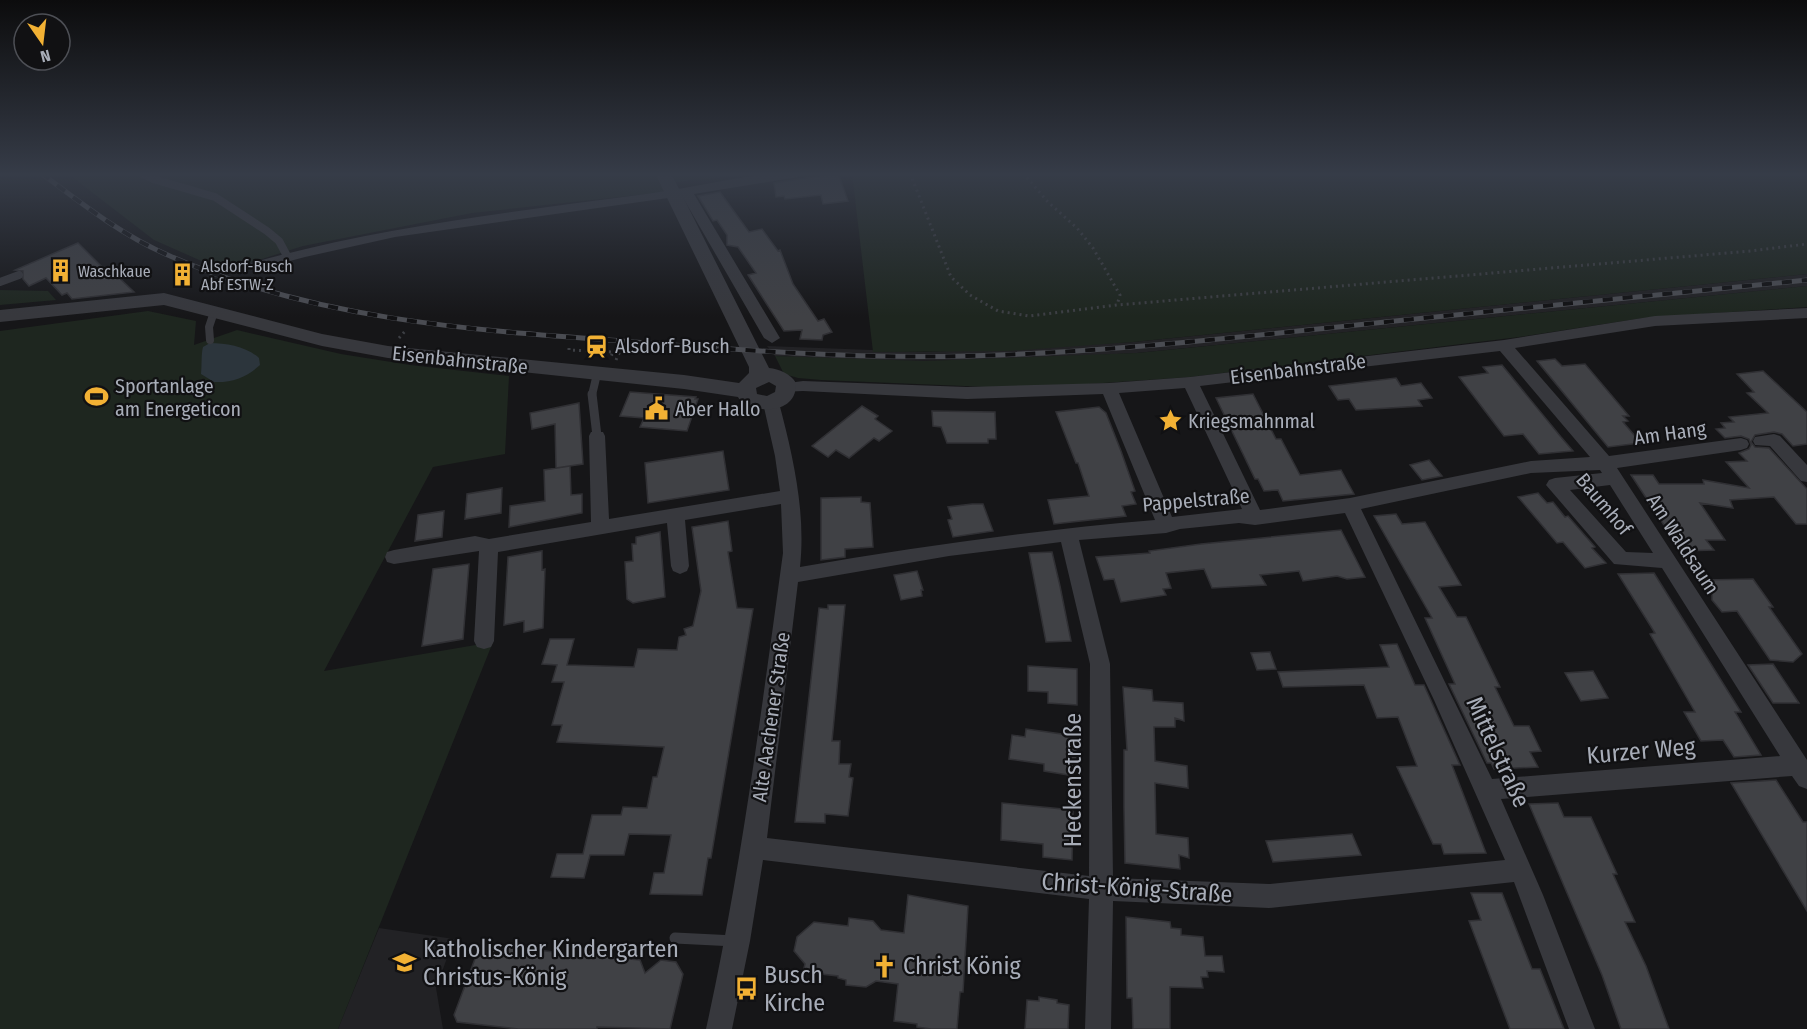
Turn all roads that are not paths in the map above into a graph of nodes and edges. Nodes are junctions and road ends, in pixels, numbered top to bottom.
1 (252, 221) edge
2 (459, 221) edge
3 (688, 221) edge
4 (698, 221) edge
5 (287, 256) junction
6 (255, 266) dead end
7 (19, 275) dead end
8 (0, 282) edge
9 (214, 312) junction
10 (1807, 313) edge
11 (0, 316) edge
12 (772, 338) dead end
13 (210, 340) dead end
14 (1504, 345) junction
15 (602, 370) junction
16 (1190, 382) junction
17 (752, 384) junction
18 (787, 388) junction
19 (1109, 388) junction
20 (771, 403) junction
21 (597, 436) joint
22 (1761, 441) dead end
23 (1741, 444) dead end
24 (1609, 470) junction
25 (1807, 476) edge
26 (790, 496) junction
27 (1350, 505) junction
28 (675, 515) junction
29 (1255, 518) junction
30 (1166, 526) junction
31 (600, 527) junction
32 (1068, 534) junction
33 (489, 546) junction
34 (394, 556) dead end
35 (1667, 561) junction
36 (680, 566) dead end
37 (790, 576) junction
38 (483, 641) dead end
39 (1803, 772) edge
40 (1487, 790) junction
41 (754, 848) junction
42 (1521, 870) junction
43 (1101, 889) junction
44 (675, 938) dead end
45 (738, 941) junction
46 (718, 1029) edge
47 (1098, 1029) edge
48 (1582, 1029) edge

1 - 5 lane
2 - 5 street
3 - 17 street
4 - 12 street
5 - 6 street
7 - 8 lane
9 - 11 street, Eisenbahnstraße
9 - 13 lane
9 - 15 street, Eisenbahnstraße
10 - 14 street, Eisenbahnstraße
14 - 16 street, Eisenbahnstraße
14 - 24 street, Am Waldsaum
15 - 17 street, Eisenbahnstraße
15 - 21 lane
16 - 19 street, Eisenbahnstraße
16 - 29 street
17 - 18 street
17 - 20 street
18 - 19 street, Eisenbahnstraße
18 - 20 street
19 - 30 street
20 - 26 street, Alte Aachener Straße
21 - 31 street
22 - 25 street
23 - 24 street, Am Hang
24 - 27 street, Pappelstraße
24 - 35 street, Am Waldsaum
24 - 35 street, Baumhof
26 - 28 street
26 - 37 street, Alte Aachener Straße
27 - 29 street, Pappelstraße
27 - 40 street, Mittelstraße
28 - 31 street
28 - 36 street
29 - 30 street, Pappelstraße
30 - 32 street, Pappelstraße
31 - 33 street
32 - 37 street, Pappelstraße
32 - 43 street, Heckenstraße
33 - 34 street
33 - 38 street
35 - 39 street, Am Waldsaum
37 - 41 street, Alte Aachener Straße
39 - 40 street, Kurzer Weg
40 - 42 street, Mittelstraße
41 - 43 street, Christ-König-Straße
41 - 45 street, Alte Aachener Straße
42 - 43 street, Christ-König-Straße
42 - 48 street, Mittelstraße
43 - 47 street, Heckenstraße
44 - 45 lane
45 - 46 street, Alte Aachener Straße

